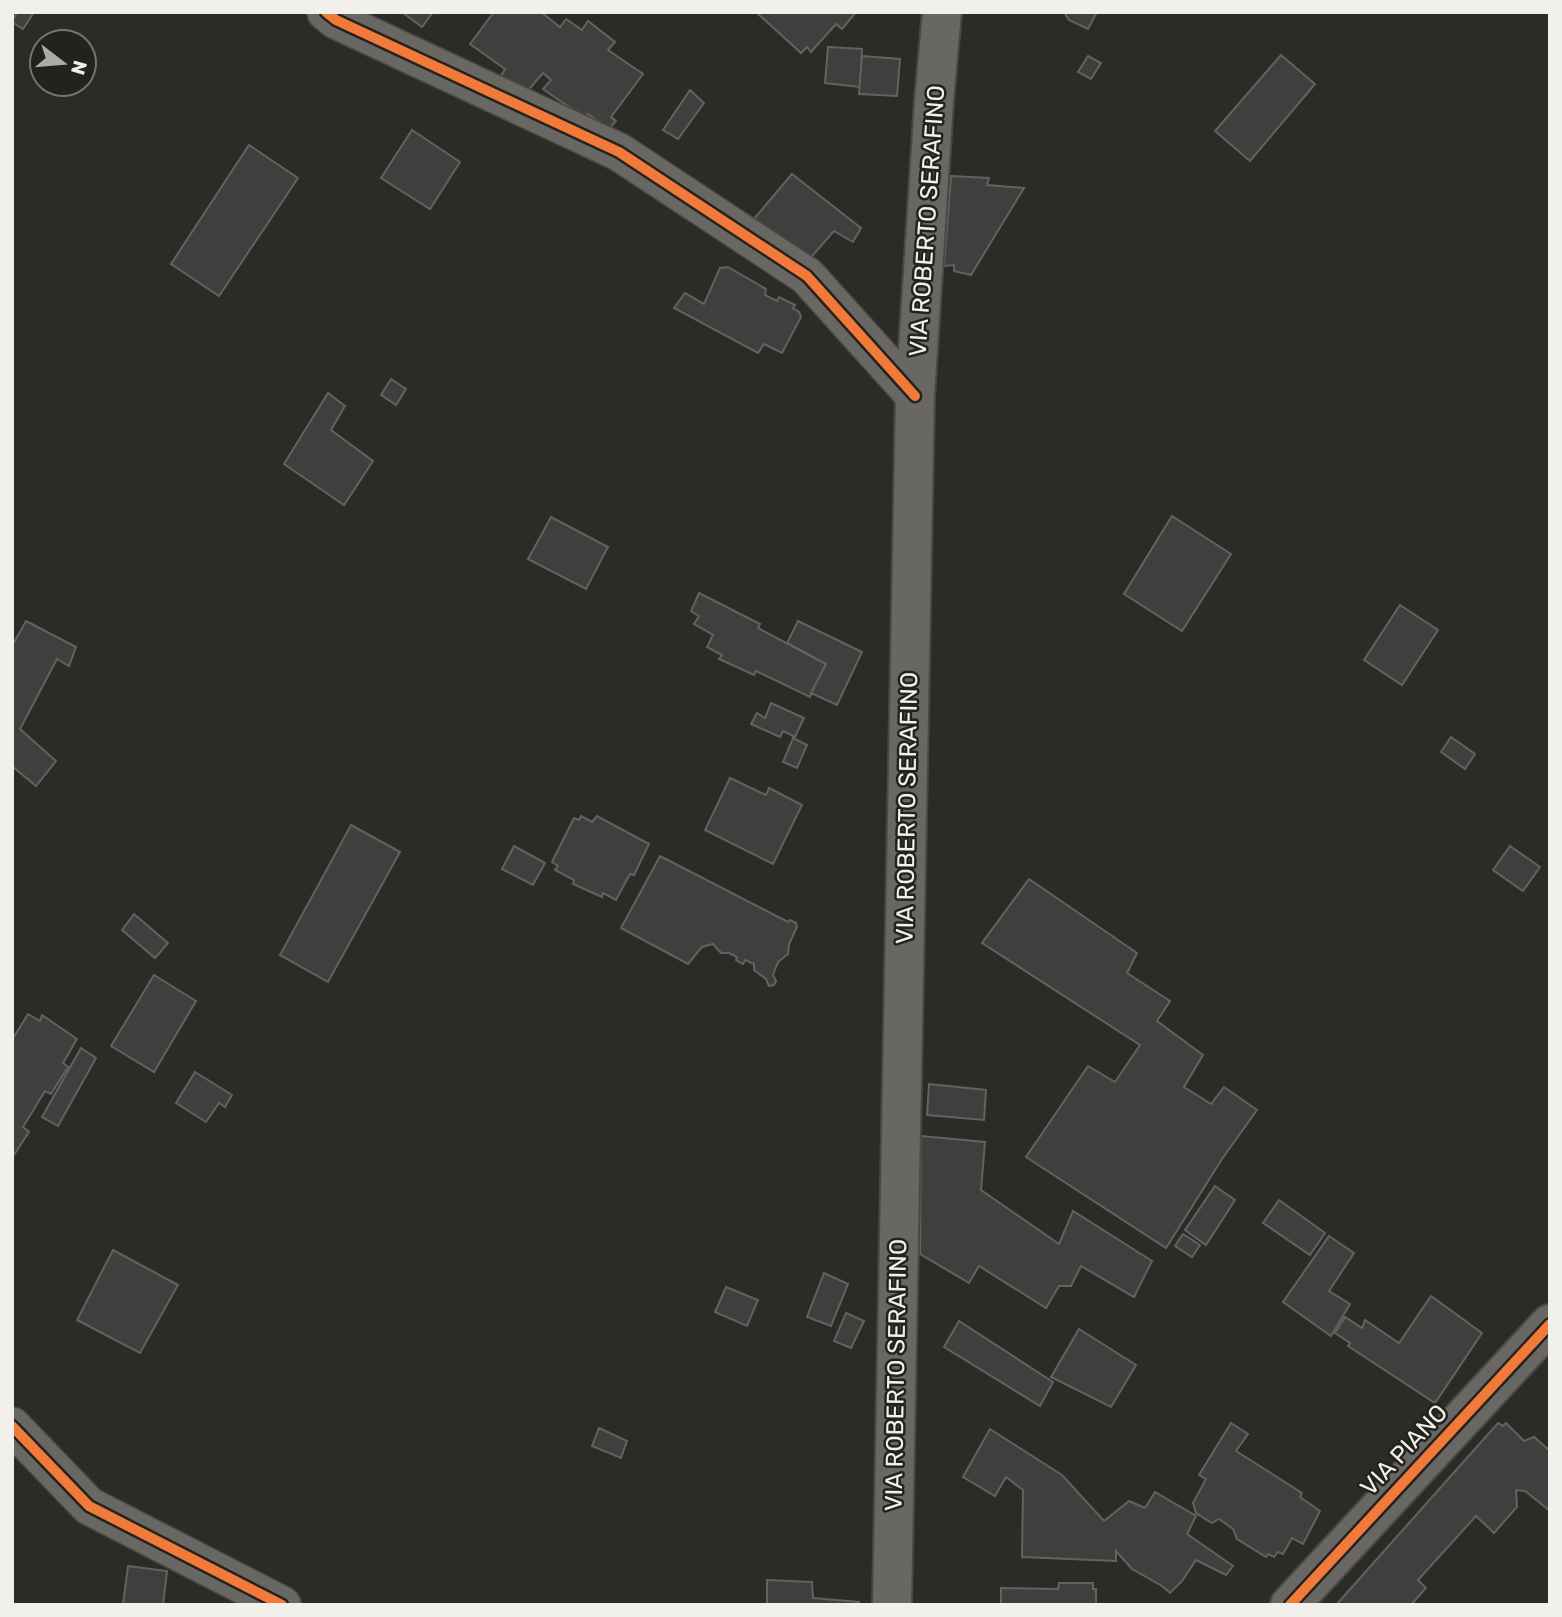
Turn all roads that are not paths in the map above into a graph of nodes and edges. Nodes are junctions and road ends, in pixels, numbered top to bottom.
1 (326, 12) edge
2 (942, 12) edge
3 (915, 396) junction
4 (1550, 1324) edge
5 (12, 1426) edge
6 (282, 1605) edge
7 (891, 1605) edge
8 (1290, 1605) edge

1 - 3 street
2 - 3 main road, VIA ROBERTO SERAFINO
3 - 7 main road, VIA ROBERTO SERAFINO
4 - 8 main road, VIA PIANO
5 - 6 street

